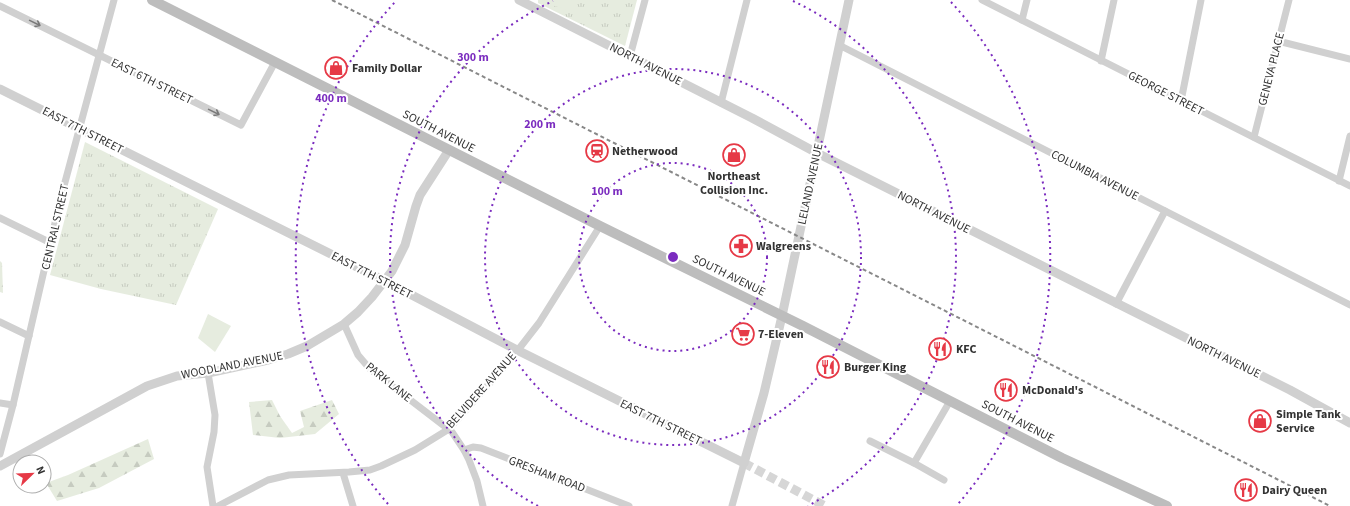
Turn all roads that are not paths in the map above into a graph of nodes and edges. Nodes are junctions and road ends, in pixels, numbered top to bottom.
1 (114, 0) edge
2 (152, 0) edge
3 (519, 0) edge
4 (644, 0) edge
5 (747, 0) edge
6 (849, 0) edge
7 (982, 0) edge
8 (1026, 0) edge
9 (1114, 0) edge
10 (1201, 0) edge
11 (1289, 0) edge
12 (529, 2) edge
13 (0, 6) edge
14 (1022, 20) junction
15 (1278, 41) junction
16 (839, 45) junction
17 (99, 55) junction
18 (630, 56) junction
19 (1350, 59) edge
20 (1101, 61) junction
21 (275, 62) junction
22 (0, 89) edge
23 (1181, 101) junction
24 (722, 103) junction
25 (80, 129) junction
26 (1350, 136) edge
27 (1254, 137) junction
28 (449, 150) junction
29 (817, 153) junction
30 (1339, 181) junction
31 (1350, 186) edge
32 (1165, 211) junction
33 (0, 218) edge
34 (600, 226) junction
35 (50, 243) junction
36 (385, 281) junction
37 (1116, 304) junction
38 (1350, 305) edge
39 (782, 316) junction
40 (0, 322) edge
41 (344, 324) junction
42 (29, 336) junction
43 (517, 350) junction
44 (208, 373) junction
45 (950, 401) junction
46 (0, 403) edge
47 (13, 405) junction
48 (1350, 423) edge
49 (449, 429) junction
50 (870, 441) dead end
51 (464, 450) junction
52 (0, 454) edge
53 (744, 463) junction
54 (914, 463) junction
55 (0, 466) edge
56 (343, 473) junction
57 (944, 480) dead end
58 (214, 506) edge
59 (218, 506) edge
60 (353, 506) edge
61 (483, 506) edge
62 (629, 506) edge
63 (732, 506) edge
64 (1167, 506) edge

1 - 17 street, CENTRAL STREET
2 - 21 main road, SOUTH AVENUE
3 - 12 street, NORTH AVENUE
4 - 18 street
5 - 24 street
6 - 16 street, LELAND AVENUE
7 - 14 street, GEORGE STREET
8 - 14 street
9 - 20 street
10 - 23 street
11 - 15 street, GENEVA PLACE
12 - 18 street, NORTH AVENUE
13 -> 17 street, EAST 6TH STREET
14 - 20 street, GEORGE STREET
15 - 19 street
15 - 27 street, GENEVA PLACE
16 - 29 street, LELAND AVENUE
16 - 32 street, COLUMBIA AVENUE
17 -> 21 street, EAST 6TH STREET
17 - 25 street, CENTRAL STREET
18 - 24 street, NORTH AVENUE
20 - 23 street, GEORGE STREET
21 - 28 main road, SOUTH AVENUE
22 - 25 street, EAST 7TH STREET
23 - 27 street, GEORGE STREET
24 - 29 street, NORTH AVENUE
25 - 35 street, CENTRAL STREET
25 - 36 street, EAST 7TH STREET
26 - 30 street
27 - 30 street, GEORGE STREET
28 - 34 main road, SOUTH AVENUE
28 - 36 street, WOODLAND AVENUE
29 - 37 street, NORTH AVENUE
29 - 39 street, LELAND AVENUE
30 - 31 street, GEORGE STREET
32 - 37 street
32 - 38 street, COLUMBIA AVENUE
33 - 35 street
34 - 39 main road, SOUTH AVENUE
34 - 43 street, BELVIDERE AVENUE
35 - 42 street, CENTRAL STREET
36 - 41 street, WOODLAND AVENUE
36 - 43 street, EAST 7TH STREET
37 - 48 street, NORTH AVENUE
39 - 45 main road, SOUTH AVENUE
39 - 53 street, LELAND AVENUE
40 - 42 street
41 - 44 street, WOODLAND AVENUE
41 - 49 street, PARK LANE
42 - 47 street, CENTRAL STREET
43 - 49 street, BELVIDERE AVENUE
43 - 53 street, EAST 7TH STREET
44 - 55 street, WOODLAND AVENUE
44 - 58 street
45 - 54 street
45 - 64 main road, SOUTH AVENUE
46 - 47 street
47 - 52 street, CENTRAL STREET
49 - 51 street, PARK LANE
49 - 56 street, BELVIDERE AVENUE
50 - 54 street
51 - 61 street, PARK LANE
51 - 62 street, GRESHAM ROAD
53 - 63 street, LELAND AVENUE
54 - 57 street
56 - 59 street, BELVIDERE AVENUE
56 - 60 street

